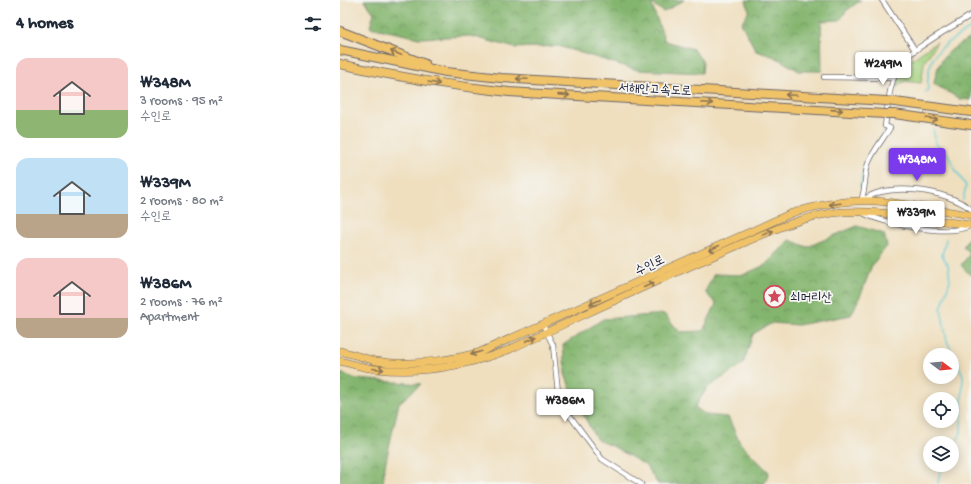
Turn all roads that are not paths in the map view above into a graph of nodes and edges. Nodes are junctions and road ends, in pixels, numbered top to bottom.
1 (882, 0) edge
2 (971, 15) edge
3 (340, 31) edge
4 (340, 50) edge
5 (915, 50) junction
6 (340, 64) edge
7 (340, 68) edge
8 (446, 72) junction
9 (396, 77) junction
10 (824, 77) dead end
11 (894, 78) junction
12 (971, 112) edge
13 (971, 126) edge
14 (861, 201) junction
15 (971, 209) edge
16 (862, 212) junction
17 (971, 214) edge
18 (971, 225) edge
19 (545, 328) junction
20 (340, 351) edge
21 (340, 361) edge
22 (641, 484) edge

1 - 5 street
2 - 5 street
8 -> 3 highway
4 - 8 highway, 서해안고속도로
5 - 11 street
6 - 9 highway, 서해안고속도로
7 - 9 highway
12 -> 8 highway, 서해안고속도로, bridge
9 -> 13 highway, 서해안고속도로
10 - 11 street
11 - 14 street
14 - 15 street
14 - 17 main road, 수인로
14 -> 19 main road, 수인로
16 - 18 main road, 수인로
16 - 18 street
19 -> 16 main road, 수인로
19 -> 20 main road, 수인로
21 -> 19 main road, 수인로
19 - 22 street

